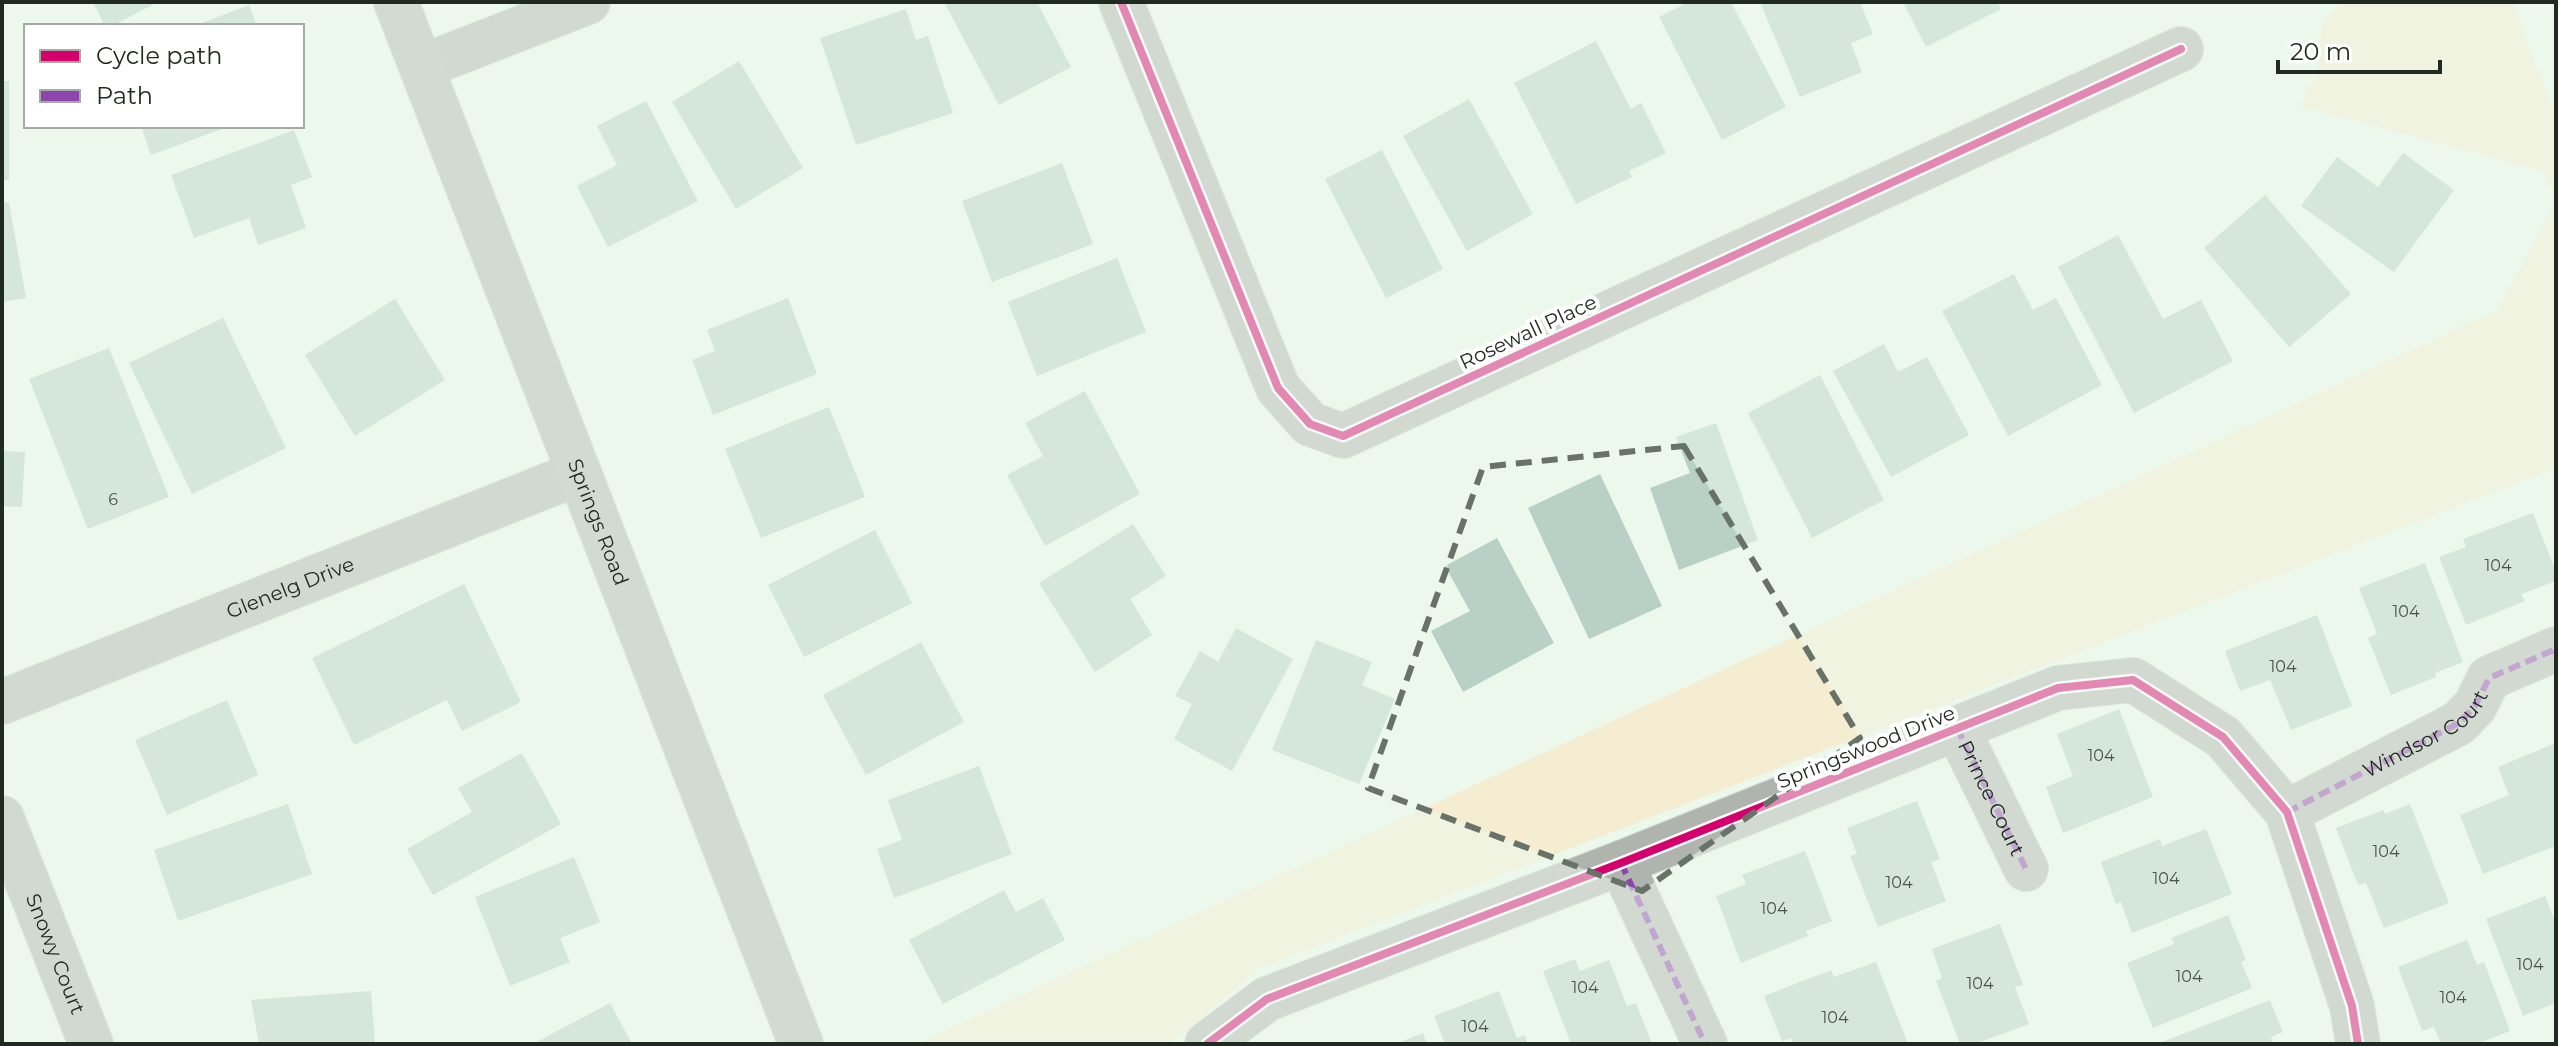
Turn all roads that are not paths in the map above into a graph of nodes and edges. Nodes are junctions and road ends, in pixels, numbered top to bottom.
1 (396, 2) edge
2 (588, 2) edge
3 (1121, 2) edge
4 (2181, 49) dead end
5 (421, 67) junction
6 (579, 473) junction
7 (2556, 649) edge
8 (2, 702) edge
9 (1957, 728) junction
10 (2287, 812) junction
11 (2, 818) edge
12 (1621, 863) junction
13 (2026, 869) dead end
14 (91, 1044) edge
15 (801, 1044) edge
16 (1207, 1044) edge
17 (1705, 1044) edge
18 (2358, 1044) edge

1 - 5 main road, Springs Road
2 - 5 street
3 - 4 street, Rosewall Place
5 - 6 main road, Springs Road
6 - 8 street, Glenelg Drive
6 - 15 main road, Springs Road
7 - 10 street, Windsor Court
9 - 10 street, Springswood Drive
9 - 12 street, Springswood Drive
9 - 13 street, Prince Court
10 - 18 street, Springswood Drive
11 - 14 street, Snowy Court
12 - 16 street, Springswood Drive
12 - 17 street

